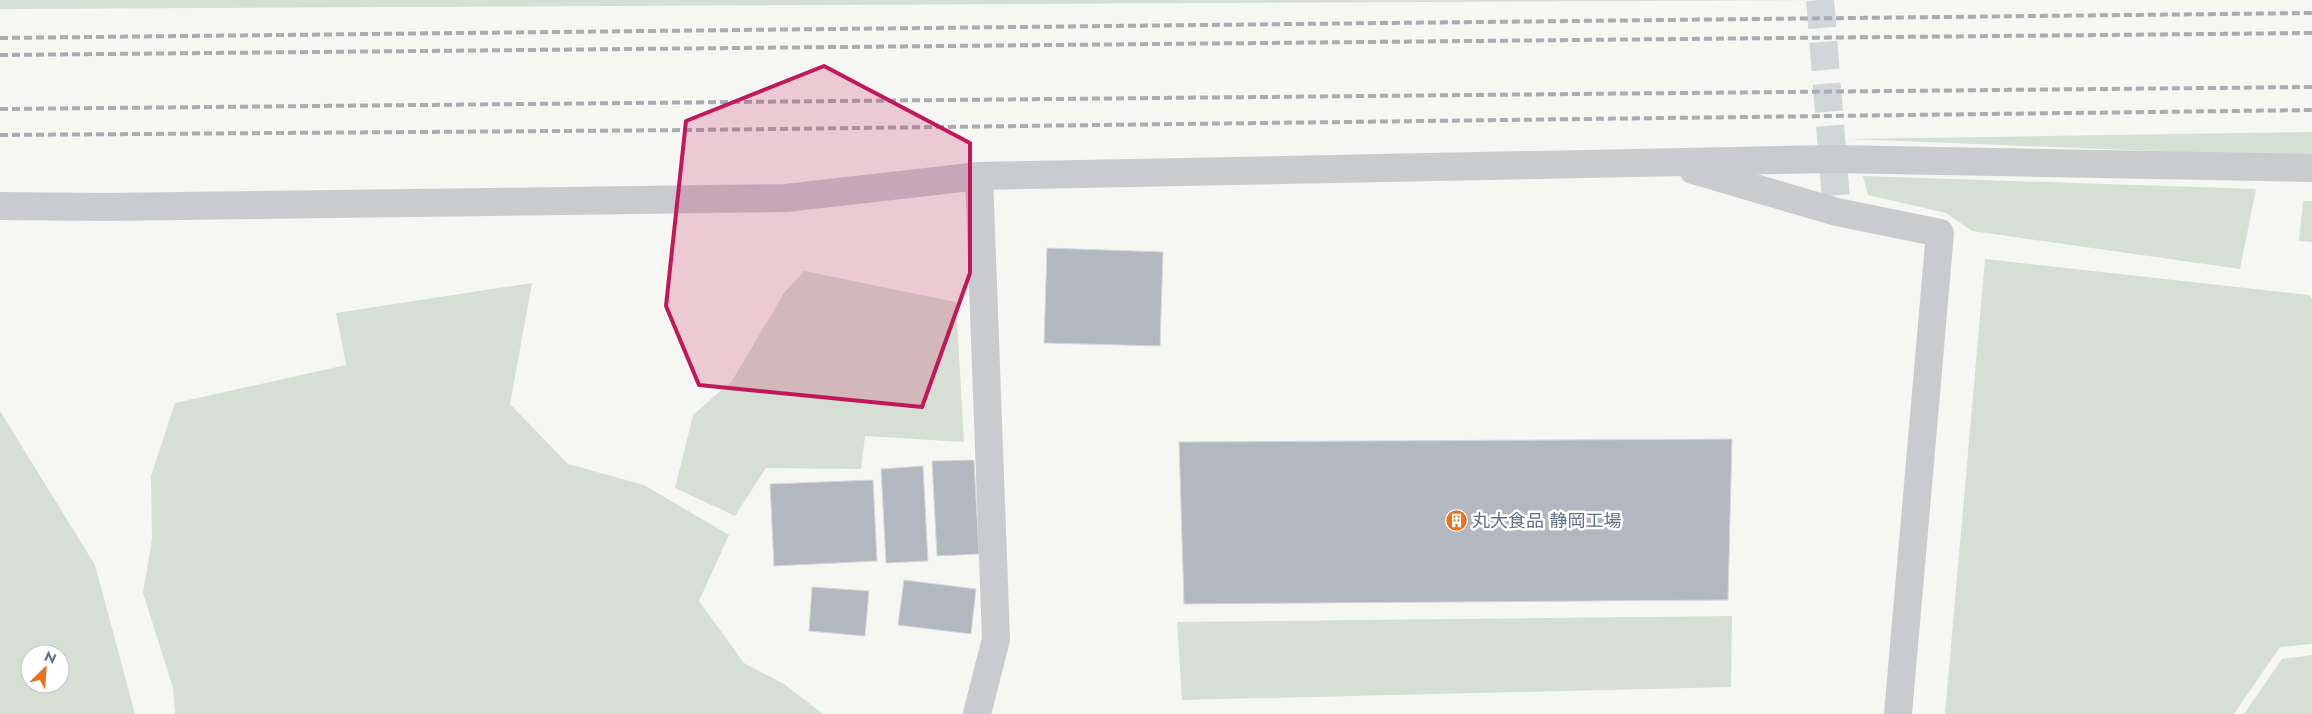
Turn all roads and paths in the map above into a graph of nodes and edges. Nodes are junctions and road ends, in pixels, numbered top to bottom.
1 (1668, 162) junction
2 (2312, 168) edge
3 (979, 176) junction
4 (0, 206) edge
5 (977, 714) edge
6 (1898, 714) edge

1 - 2 street
1 - 3 street
1 - 6 street
3 - 4 street
3 - 5 street

